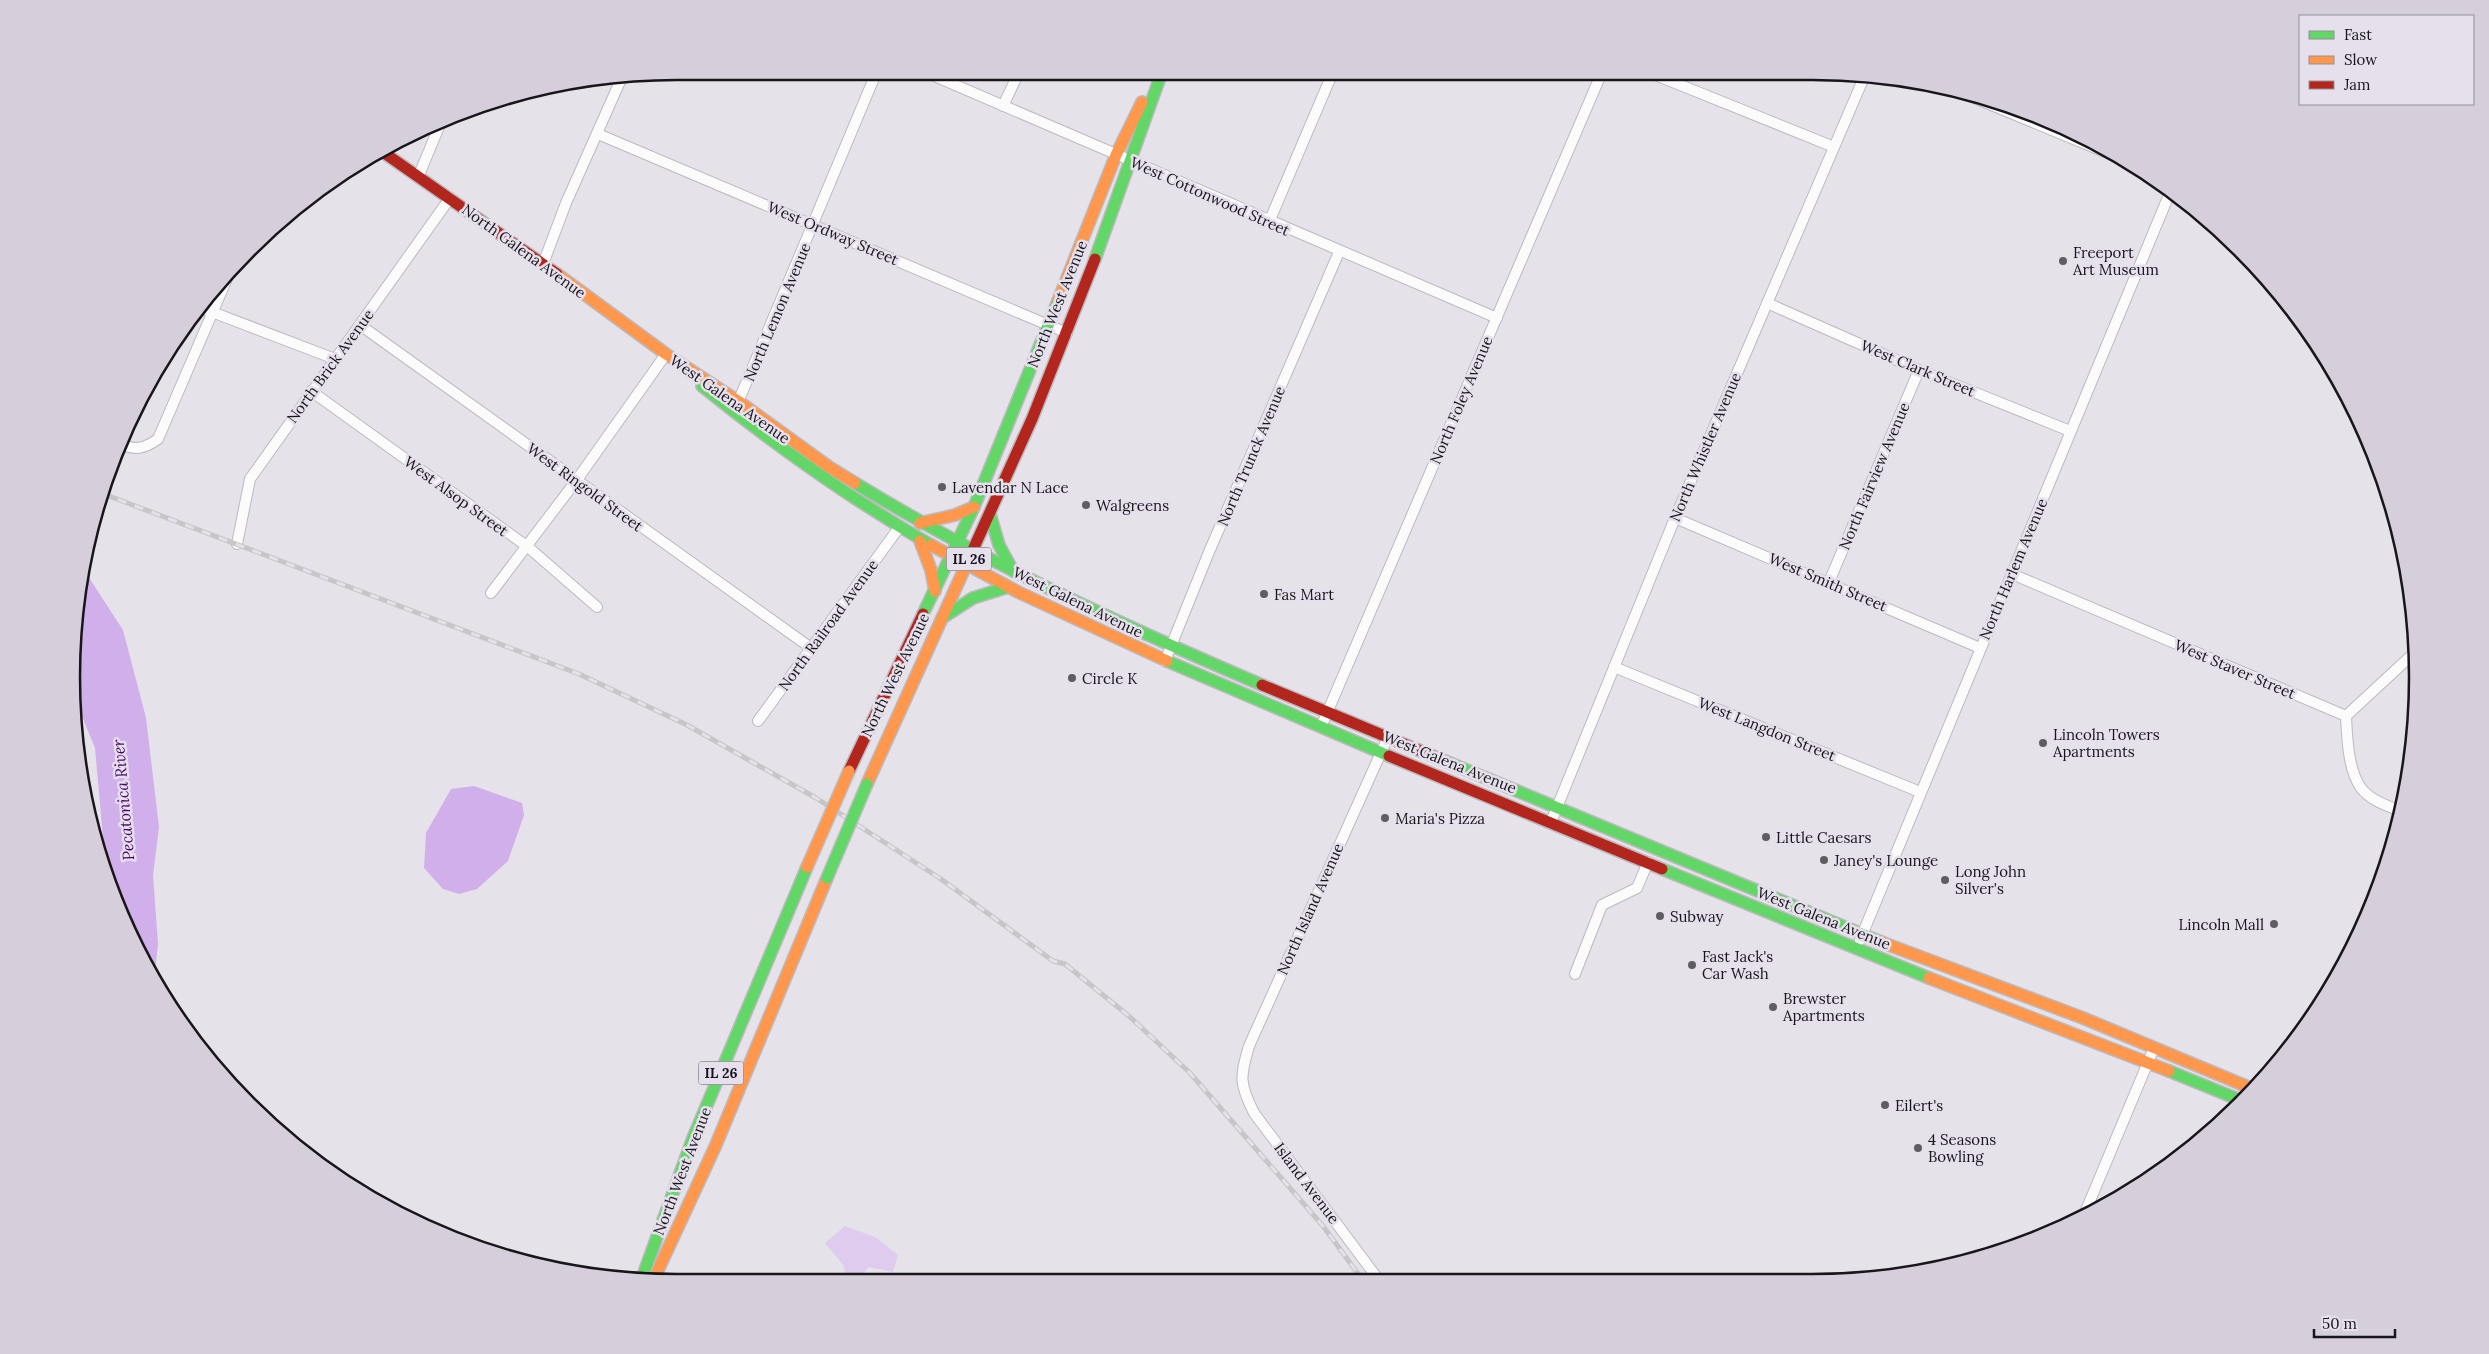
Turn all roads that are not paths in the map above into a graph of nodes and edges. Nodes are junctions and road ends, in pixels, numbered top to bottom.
1 (874, 80) edge
2 (943, 80) edge
3 (1015, 80) edge
4 (1154, 80) edge
5 (1159, 80) edge
6 (1330, 80) edge
7 (1599, 80) edge
8 (1668, 80) edge
9 (1862, 82) edge
10 (620, 83) edge
11 (1003, 106) junction
12 (438, 130) edge
13 (598, 134) junction
14 (1834, 147) junction
15 (388, 155) edge
16 (1116, 155) junction
17 (1130, 161) junction
18 (419, 175) junction
19 (450, 198) junction
20 (2168, 198) edge
21 (1269, 222) junction
22 (814, 225) junction
23 (1339, 252) junction
24 (543, 264) junction
25 (224, 288) edge
26 (1767, 303) junction
27 (206, 310) edge
28 (214, 313) junction
29 (1497, 318) junction
30 (360, 325) junction
31 (1049, 325) junction
32 (1067, 333) junction
33 (666, 354) junction
34 (334, 360) junction
35 (1919, 370) junction
36 (310, 392) junction
37 (738, 401) junction
38 (733, 413) junction
39 (2070, 431) junction
40 (126, 447) edge
41 (576, 481) junction
42 (974, 506) junction
43 (990, 514) junction
44 (1675, 518) junction
45 (920, 523) junction
46 (898, 529) junction
47 (920, 541) junction
48 (958, 543) junction
49 (237, 544) dead end
50 (528, 547) junction
51 (973, 551) junction
52 (950, 558) junction
53 (966, 567) junction
54 (1014, 571) junction
55 (2012, 574) junction
56 (1829, 582) junction
57 (1008, 587) junction
58 (935, 591) junction
59 (491, 593) dead end
60 (596, 607) dead end
61 (942, 618) junction
62 (1171, 646) junction
63 (811, 648) junction
64 (1980, 648) junction
65 (2409, 659) edge
66 (1165, 661) junction
67 (1614, 667) junction
68 (1327, 712) junction
69 (2346, 716) junction
70 (758, 721) dead end
71 (1321, 727) junction
72 (1388, 737) junction
73 (1381, 753) junction
74 (1920, 792) junction
75 (1558, 807) junction
76 (2394, 808) edge
77 (1551, 822) junction
78 (1648, 862) junction
79 (1862, 935) junction
80 (1856, 949) junction
81 (1575, 974) dead end
82 (2154, 1048) junction
83 (2148, 1062) junction
84 (1241, 1083) joint
85 (2246, 1086) edge
86 (2235, 1098) edge
87 (2088, 1206) edge
88 (644, 1273) edge
89 (656, 1273) edge
90 (1374, 1274) edge

1 - 22 street, North Lemon Avenue
2 - 11 street, West Cottonwood Street
3 - 11 street
4 - 16 main road, North West Avenue / IL 26
5 - 17 main road, North West Avenue / IL 26
6 - 21 street
7 - 29 street, North Foley Avenue
8 - 14 street
9 - 14 street, North Whistler Avenue
10 - 13 street
11 - 16 street, West Cottonwood Street
12 - 18 street
13 - 22 street, West Ordway Street
13 - 24 street
14 - 26 street, North Whistler Avenue
15 - 18 main road, North Galena Avenue
16 - 17 street, West Cottonwood Street
16 - 31 main road, North West Avenue / IL 26
17 - 21 street, West Cottonwood Street
17 - 32 main road, North West Avenue / IL 26
18 - 19 main road, North Galena Avenue
19 - 24 main road, North Galena Avenue
19 - 30 street, North Brick Avenue
20 - 39 street, North Harlem Avenue
21 - 23 street, West Cottonwood Street
22 - 31 street, West Ordway Street
22 - 37 street, North Lemon Avenue
23 - 29 street, West Cottonwood Street
23 - 62 street, North Trunck Avenue
24 - 33 main road, North Galena Avenue
25 - 28 street
26 - 35 street, West Clark Street
26 - 44 street, North Whistler Avenue
27 - 28 street
28 - 34 street
28 - 40 street
29 - 68 street, North Foley Avenue
30 - 34 street, North Brick Avenue
30 - 41 street, West Ringold Street
31 - 32 street, West Ordway Street
31 - 42 main road, North West Avenue / IL 26
32 - 43 main road, North West Avenue / IL 26
33 - 37 main road, West Galena Avenue
33 - 38 main road, West Galena Avenue
33 - 41 street
34 - 36 street, North Brick Avenue
35 - 39 street, West Clark Street
35 - 56 street, North Fairview Avenue
36 - 49 street, North Brick Avenue
36 - 50 street, West Alsop Street
37 - 38 street, North Lemon Avenue
37 - 45 main road, West Galena Avenue
38 - 46 main road, West Galena Avenue
39 - 55 street, North Harlem Avenue
41 - 50 street
41 - 63 street, West Ringold Street
42 - 45 main road
42 - 48 main road, North West Avenue / IL 26
43 - 51 main road, North West Avenue / IL 26
43 - 54 main road
44 - 56 street, West Smith Street
44 - 67 street, North Whistler Avenue
45 - 48 main road, West Galena Avenue
46 - 47 main road, West Galena Avenue
46 - 63 street, North Railroad Avenue
47 - 52 main road, West Galena Avenue
47 - 58 main road
48 - 51 main road, West Galena Avenue
48 - 52 main road, North West Avenue / IL 26
50 - 59 street
50 - 60 street, West Alsop Street
51 - 53 main road, North West Avenue / IL 26
51 - 54 main road, West Galena Avenue
52 - 53 main road, West Galena Avenue
52 - 58 main road, North West Avenue / IL 26
53 - 57 main road, West Galena Avenue
53 - 61 main road, North West Avenue / IL 26
54 - 62 main road, West Galena Avenue
55 - 64 street, North Harlem Avenue
55 - 69 street, West Staver Street
56 - 64 street, West Smith Street
57 - 61 main road
57 - 66 main road, West Galena Avenue
58 - 88 main road, North West Avenue / IL 26, bridge
61 - 89 main road, North West Avenue / IL 26, bridge
62 - 66 street, North Trunck Avenue
62 - 68 main road, West Galena Avenue
63 - 70 street, North Railroad Avenue
64 - 74 street, North Harlem Avenue
65 - 69 street
66 - 71 main road, West Galena Avenue
67 - 74 street, West Langdon Street
67 - 75 street, North Whistler Avenue
68 - 71 street, North Foley Avenue
68 - 72 main road, West Galena Avenue
69 - 76 street
71 - 73 main road, West Galena Avenue
72 - 73 street, North Island Avenue
72 - 75 main road, West Galena Avenue
73 - 77 main road, West Galena Avenue
73 - 84 street, North Island Avenue
74 - 79 street, North Harlem Avenue
75 - 77 street, North Whistler Avenue
75 - 79 main road, West Galena Avenue
77 - 78 main road, West Galena Avenue
78 - 80 main road, West Galena Avenue
78 - 81 street
79 - 80 street, North Harlem Avenue
79 - 82 main road, West Galena Avenue
80 - 83 main road, West Galena Avenue
82 - 83 street
82 - 85 main road, West Galena Avenue
83 - 86 main road, West Galena Avenue
83 - 87 street
84 - 90 street, Island Avenue

